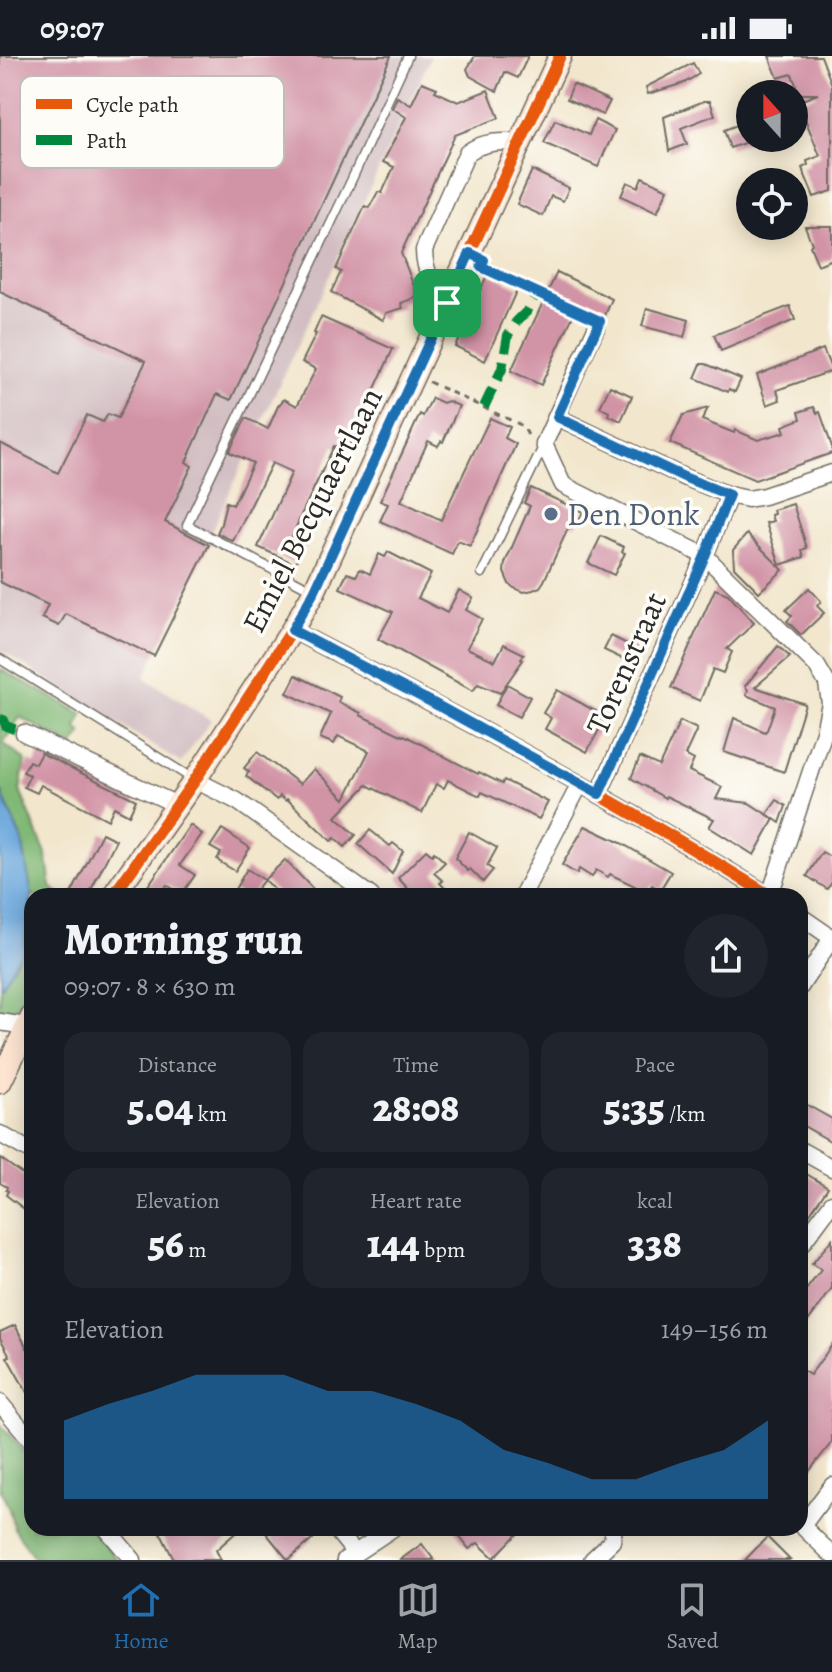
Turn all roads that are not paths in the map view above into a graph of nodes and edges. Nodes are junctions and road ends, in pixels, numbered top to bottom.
1 (408, 56) edge
2 (560, 56) edge
3 (521, 143) junction
4 (447, 303) junction
5 (596, 328) road end
6 (557, 417) junction
7 (544, 444) junction
8 (832, 473) edge
9 (729, 495) junction
10 (705, 556) junction
11 (482, 573) dead end
12 (314, 592) junction
13 (292, 630) junction
14 (0, 659) edge
15 (24, 733) dead end
16 (195, 780) junction
17 (580, 784) junction
18 (599, 794) junction
19 (177, 805) junction
20 (119, 888) edge
21 (360, 888) edge
22 (526, 888) edge
23 (757, 888) edge
24 (773, 888) edge
25 (808, 922) edge
26 (832, 938) edge
27 (808, 975) edge
28 (0, 1022) edge
29 (24, 1022) edge
30 (24, 1032) edge
31 (0, 1082) edge
32 (0, 1134) edge
33 (24, 1148) edge
34 (808, 1154) edge
35 (832, 1168) edge
36 (832, 1203) edge
37 (808, 1235) edge
38 (0, 1403) edge
39 (24, 1432) edge
40 (832, 1486) edge
41 (808, 1516) edge
42 (808, 1532) edge
43 (113, 1536) edge
44 (339, 1536) edge
45 (381, 1536) edge
46 (613, 1536) edge
47 (832, 1555) edge
48 (350, 1557) edge
49 (133, 1560) edge
50 (592, 1560) edge

1 - 12 lane
2 - 3 street, Emiel Becquaertlaan
3 - 4 street, Emiel Becquaertlaan
3 - 4 street
4 - 12 street, Emiel Becquaertlaan
5 - 6 street
6 - 7 street
6 - 9 street
7 - 10 street
7 - 11 lane
8 - 9 street
9 - 10 street, Torenstraat
10 - 18 street, Torenstraat
10 - 24 street
12 - 13 street, Emiel Becquaertlaan
13 - 16 street, Emiel Becquaertlaan
13 - 17 street
14 - 16 lane
15 - 19 street
16 - 19 street, Emiel Becquaertlaan
16 - 21 street
17 - 18 street
17 - 22 street
18 - 23 street
19 - 20 street, Emiel Becquaertlaan
25 - 26 street
26 - 27 street
28 - 29 street
30 - 31 street
32 - 33 street
34 - 35 street
36 - 37 street
38 - 39 street
40 - 41 street
42 - 47 street
43 - 49 street
44 - 48 street
45 - 48 street
46 - 50 street

